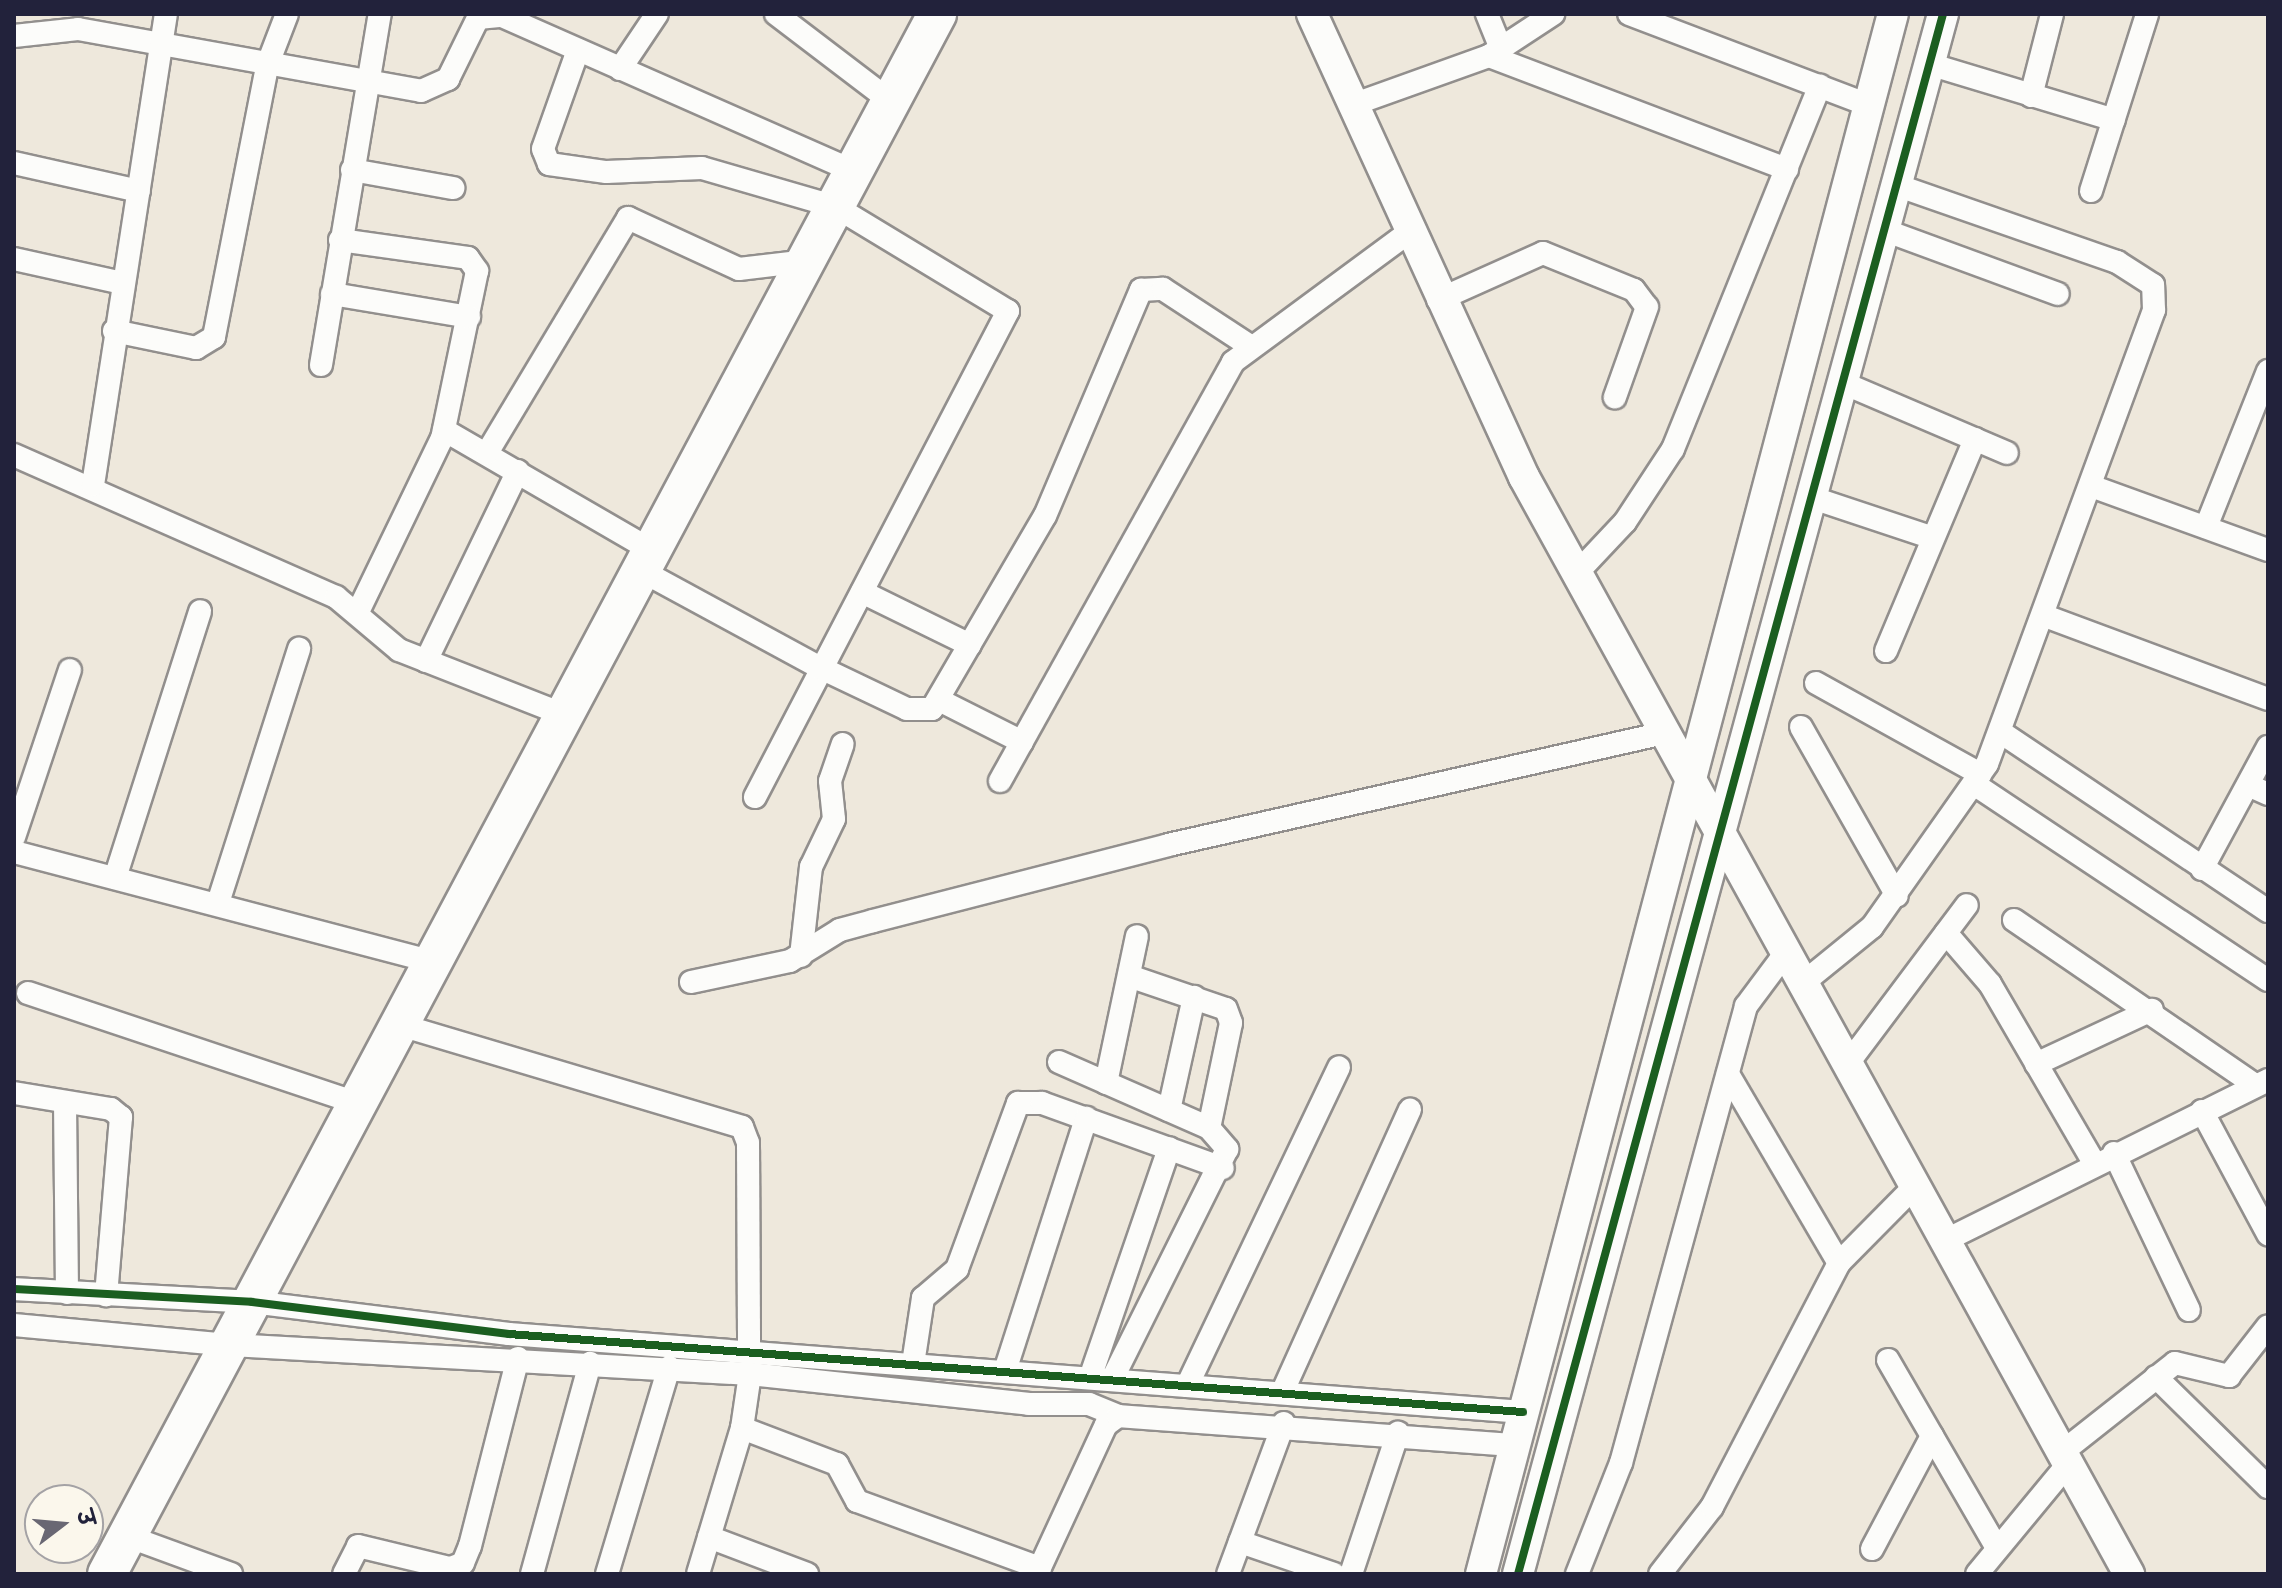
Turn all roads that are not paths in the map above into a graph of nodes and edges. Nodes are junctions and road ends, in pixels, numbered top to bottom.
1 (166, 14) edge
2 (287, 14) edge
3 (380, 14) edge
4 (490, 14) edge
5 (657, 14) edge
6 (776, 14) edge
7 (937, 14) edge
8 (1312, 14) edge
9 (1487, 14) edge
10 (1553, 14) edge
11 (1629, 14) edge
12 (1943, 14) edge
13 (2052, 14) edge
14 (2147, 14) edge
15 (1889, 15) edge
16 (14, 36) edge
17 (164, 43) junction
18 (578, 50) junction
19 (1495, 52) junction
20 (1929, 64) junction
21 (267, 66) junction
22 (620, 69) junction
23 (366, 82) junction
24 (1820, 86) junction
25 (2031, 96) junction
26 (890, 101) junction
27 (1352, 105) junction
28 (1871, 106) junction
29 (2114, 120) junction
30 (14, 163) edge
31 (1787, 169) junction
32 (352, 170) junction
33 (854, 171) junction
34 (1896, 185) junction
35 (453, 188) dead end
36 (139, 191) junction
37 (2091, 191) dead end
38 (836, 207) junction
39 (1884, 230) junction
40 (1408, 233) junction
41 (340, 240) junction
42 (14, 259) edge
43 (806, 261) junction
44 (122, 283) junction
45 (332, 294) junction
46 (2058, 294) dead end
47 (1438, 300) junction
48 (469, 317) junction
49 (114, 331) junction
50 (1250, 346) junction
51 (321, 365) dead end
52 (2268, 371) edge
53 (1843, 383) junction
54 (1615, 397) dead end
55 (444, 430) junction
56 (1975, 439) junction
57 (487, 453) junction
58 (2007, 453) dead end
59 (14, 455) edge
60 (518, 471) junction
61 (93, 485) junction
62 (2091, 486) junction
63 (1813, 498) junction
64 (2206, 527) junction
65 (1933, 538) junction
66 (2268, 550) edge
67 (648, 561) junction
68 (1576, 574) junction
69 (862, 592) junction
70 (359, 610) junction
71 (200, 611) dead end
72 (2045, 616) junction
73 (970, 645) junction
74 (299, 649) dead end
75 (1886, 651) dead end
76 (426, 661) junction
77 (821, 668) junction
78 (70, 670) dead end
79 (1816, 683) dead end
80 (2268, 699) edge
81 (939, 700) junction
82 (565, 715) junction
83 (1801, 727) dead end
84 (1664, 733) junction
85 (2002, 733) junction
86 (1022, 742) junction
87 (843, 744) dead end
88 (2268, 747) edge
89 (1977, 779) junction
90 (1000, 781) dead end
91 (1692, 783) junction
92 (2258, 790) edge
93 (755, 797) dead end
94 (1718, 825) junction
95 (14, 837) edge
96 (14, 852) edge
97 (2202, 869) junction
98 (115, 878) junction
99 (1897, 896) junction
100 (218, 903) junction
101 (1967, 905) dead end
102 (2268, 911) edge
103 (2014, 920) dead end
104 (1946, 933) junction
105 (1137, 936) dead end
106 (1787, 951) junction
107 (801, 956) junction
108 (432, 962) junction
109 (1129, 976) junction
110 (2268, 980) edge
111 (691, 982) dead end
112 (1803, 983) junction
113 (28, 993) dead end
114 (1194, 997) junction
115 (2152, 1010) junction
116 (397, 1024) junction
117 (1059, 1062) dead end
118 (2036, 1064) junction
119 (1846, 1066) junction
120 (1339, 1067) dead end
121 (1728, 1074) junction
122 (1106, 1083) junction
123 (2262, 1083) edge
124 (14, 1093) edge
125 (65, 1102) junction
126 (357, 1103) junction
127 (1169, 1110) junction
128 (1410, 1110) dead end
129 (2202, 1111) junction
130 (1086, 1118) junction
131 (1209, 1128) junction
132 (1169, 1148) junction
133 (2114, 1153) junction
134 (2094, 1163) junction
135 (1223, 1168) junction
136 (1913, 1188) junction
137 (2268, 1234) edge
138 (1942, 1242) junction
139 (1839, 1263) junction
140 (14, 1289) edge
141 (67, 1293) junction
142 (106, 1295) junction
143 (2189, 1310) dead end
144 (242, 1323) junction
145 (14, 1325) edge
146 (2268, 1326) edge
147 (749, 1350) junction
148 (518, 1358) junction
149 (1888, 1360) dead end
150 (590, 1363) junction
151 (913, 1364) junction
152 (669, 1367) junction
153 (1005, 1371) junction
154 (750, 1374) junction
155 (2156, 1377) junction
156 (1101, 1379) junction
157 (1187, 1386) junction
158 (1282, 1393) junction
159 (1523, 1412) junction
160 (1118, 1416) junction
161 (1284, 1423) junction
162 (742, 1428) junction
163 (1398, 1433) junction
164 (1932, 1436) junction
165 (1515, 1445) junction
166 (2064, 1458) junction
167 (2268, 1487) edge
168 (127, 1536) junction
169 (709, 1537) junction
170 (1240, 1542) junction
171 (1997, 1548) junction
172 (1872, 1549) dead end
173 (445, 1571) edge
174 (1039, 1571) edge
175 (107, 1574) edge
176 (231, 1574) edge
177 (344, 1574) edge
178 (532, 1574) edge
179 (607, 1574) edge
180 (698, 1574) edge
181 (807, 1574) edge
182 (1228, 1574) edge
183 (1334, 1574) edge
184 (1351, 1574) edge
185 (1481, 1574) edge
186 (1518, 1574) edge
187 (1577, 1574) edge
188 (1660, 1574) edge
189 (1977, 1574) edge
190 (2129, 1574) edge

1 - 17 street
2 - 21 street
3 - 23 street
4 - 18 street
4 - 23 street
5 - 22 street
6 - 26 street
7 - 26 highway
8 - 27 street
9 - 19 street
10 - 19 street
11 - 24 street
12 - 20 street
13 - 25 street
14 - 29 street
15 - 28 street
16 - 17 street
17 - 21 street
17 - 36 street
18 - 22 street
18 - 38 street
19 - 27 street
19 - 31 street
20 - 25 street
20 - 34 street
21 - 23 street
21 - 49 street
22 - 33 street
23 - 32 street
24 - 28 street
24 - 31 street
25 - 29 street
26 - 33 highway
27 - 40 street
28 - 91 street
29 - 37 street
30 - 36 street
31 - 68 street
32 - 35 street
32 - 41 street
33 - 38 highway
34 - 39 street
34 - 62 street
36 - 44 street
38 - 43 highway
38 - 69 street
39 - 46 street
39 - 53 street
40 - 47 street
40 - 50 street
41 - 45 street
41 - 48 street
42 - 44 street
43 - 57 street
43 - 67 highway
44 - 49 street
45 - 48 street
45 - 51 street
47 - 54 street
47 - 68 street
48 - 55 street
49 - 61 street
50 - 73 street
50 - 86 street
52 - 64 street
53 - 56 street
53 - 63 street
55 - 57 street
55 - 70 street
56 - 58 street
56 - 65 street
57 - 60 street
59 - 61 street
60 - 67 street
60 - 76 street
61 - 70 street
62 - 64 street
62 - 72 street
63 - 65 street
63 - 94 street
64 - 66 street
65 - 75 street
67 - 77 street
67 - 82 highway
68 - 84 street
69 - 73 street
69 - 77 street
70 - 76 street
71 - 98 street
72 - 80 street
72 - 85 street
73 - 81 street
74 - 100 street
76 - 82 street
77 - 81 street
77 - 93 street
78 - 95 street
79 - 89 street
81 - 86 street
82 - 108 highway
83 - 99 street
84 - 91 street
84 - 107 street
85 - 89 street
85 - 97 street
86 - 90 street
87 - 107 street
88 - 92 street
89 - 99 street
89 - 110 street
91 - 94 street
91 - 159 street
92 - 97 street
94 - 106 street
94 - 186 street
96 - 98 street
97 - 102 street
98 - 100 street
99 - 112 street
100 - 108 street
101 - 104 street
103 - 115 street
104 - 118 street
104 - 119 street
105 - 109 street
106 - 112 street
106 - 121 street
107 - 111 street
108 - 116 highway
109 - 114 street
109 - 122 street
112 - 119 street
113 - 126 street
114 - 127 street
114 - 131 street
115 - 118 street
115 - 123 street
116 - 126 highway
116 - 147 street
117 - 122 street
118 - 134 street
119 - 136 street
120 - 157 street
121 - 139 street
121 - 187 street
122 - 127 street
123 - 129 street
124 - 125 street
125 - 141 street
125 - 142 street
126 - 144 highway
127 - 131 street
128 - 158 street
129 - 133 street
129 - 137 street
130 - 132 street
130 - 151 street
130 - 153 street
131 - 135 street
132 - 135 street
132 - 156 street
133 - 134 street
133 - 143 street
134 - 138 street
135 - 156 street
136 - 138 street
136 - 139 street
138 - 166 street
139 - 188 street
140 - 141 street
141 - 142 street
142 - 144 street
144 - 145 street
144 - 147 street
144 - 148 street
144 - 168 highway
146 - 155 street
147 - 151 street
148 - 150 street
148 - 173 street
149 - 164 street
150 - 152 street
150 - 178 street
151 - 153 street
152 - 154 street
152 - 179 street
153 - 156 street
154 - 160 street
154 - 162 street
155 - 166 street
155 - 167 street
156 - 157 street
157 - 158 street
158 - 159 street
159 - 165 street
160 - 161 street
160 - 174 street
161 - 163 street
161 - 170 street
162 - 169 street
162 - 174 street
163 - 165 street
163 - 184 street
164 - 171 street
164 - 172 street
165 - 185 street
166 - 171 street
166 - 190 street
168 - 175 highway
168 - 176 street
169 - 180 street
169 - 181 street
170 - 182 street
170 - 183 street
171 - 189 street
173 - 177 street

